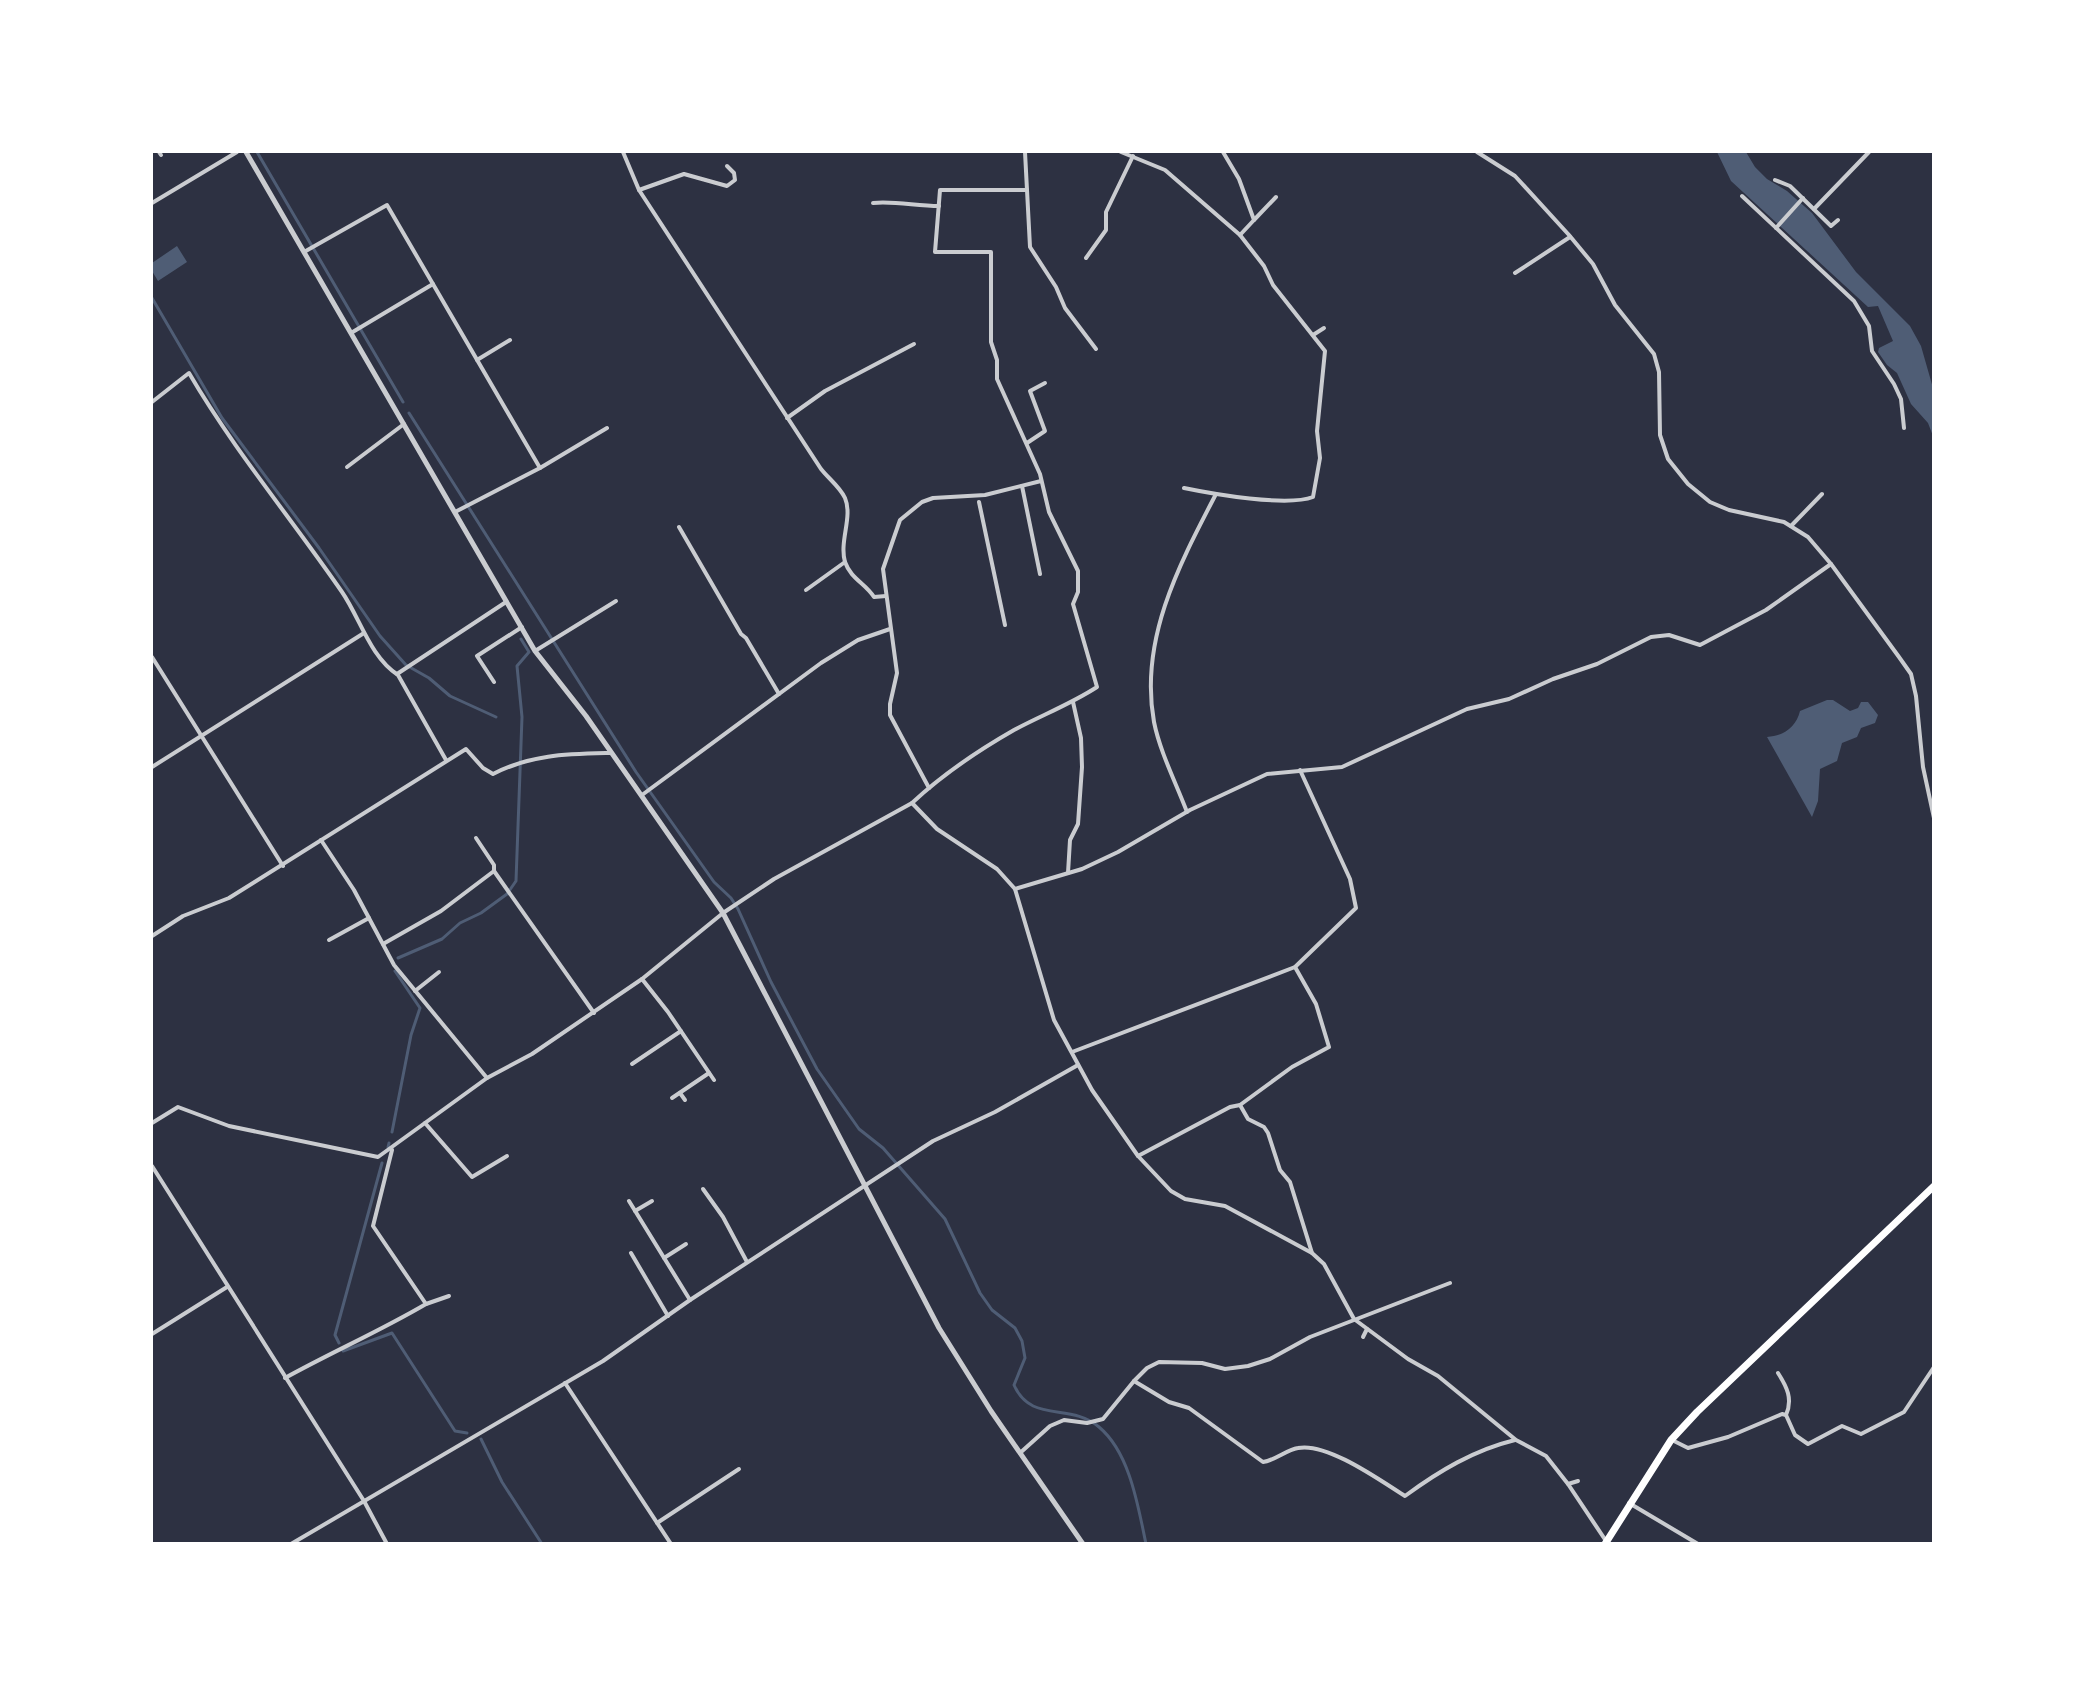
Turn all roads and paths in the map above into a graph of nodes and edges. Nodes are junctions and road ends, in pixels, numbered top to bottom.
1 (237, 152) edge
2 (246, 152) edge
3 (623, 152) edge
4 (1025, 152) edge
5 (1121, 152) edge
6 (1233, 152) edge
7 (1477, 152) edge
8 (1869, 152) edge
9 (1225, 153) edge
10 (1133, 156) junction
11 (727, 166) dead end
12 (1775, 180) dead end
13 (639, 190) junction
14 (1027, 190) junction
15 (1742, 196) dead end
16 (1276, 197) dead end
17 (1803, 198) junction
18 (152, 203) edge
19 (873, 203) dead end
20 (939, 206) junction
21 (1814, 209) junction
22 (1254, 220) junction
23 (1838, 220) dead end
24 (1776, 228) junction
25 (1240, 235) junction
26 (1570, 237) junction
27 (304, 252) junction
28 (1086, 258) dead end
29 (1515, 273) dead end
30 (433, 284) junction
31 (1324, 328) dead end
32 (351, 333) junction
33 (1313, 334) junction
34 (510, 340) dead end
35 (914, 344) dead end
36 (1096, 349) dead end
37 (477, 360) junction
38 (1045, 383) dead end
39 (152, 402) edge
40 (787, 418) junction
41 (404, 424) junction
42 (607, 428) dead end
43 (1904, 428) dead end
44 (1027, 443) junction
45 (347, 467) dead end
46 (540, 468) junction
47 (1041, 481) junction
48 (1022, 486) junction
49 (1184, 488) dead end
50 (1216, 494) junction
51 (1822, 494) dead end
52 (979, 502) dead end
53 (454, 512) junction
54 (1791, 526) junction
55 (679, 527) dead end
56 (845, 562) junction
57 (1831, 564) junction
58 (1040, 574) dead end
59 (806, 590) dead end
60 (886, 596) junction
61 (507, 602) junction
62 (616, 602) dead end
63 (1005, 625) dead end
64 (522, 627) junction
65 (890, 629) junction
66 (364, 633) junction
67 (536, 651) junction
68 (152, 657) edge
69 (397, 674) junction
70 (494, 682) dead end
71 (779, 694) junction
72 (1073, 702) junction
73 (201, 736) junction
74 (611, 753) junction
75 (446, 760) junction
76 (152, 767) edge
77 (1299, 770) junction
78 (929, 788) junction
79 (642, 795) junction
80 (912, 803) junction
81 (1187, 812) junction
82 (1934, 818) edge
83 (476, 838) dead end
84 (321, 840) junction
85 (283, 866) junction
86 (494, 871) junction
87 (1068, 873) junction
88 (1015, 888) junction
89 (723, 913) junction
90 (369, 918) junction
91 (152, 936) edge
92 (329, 940) dead end
93 (383, 944) junction
94 (1295, 967) junction
95 (439, 972) dead end
96 (642, 980) junction
97 (415, 991) junction
98 (594, 1013) junction
99 (681, 1031) junction
100 (1072, 1052) junction
101 (632, 1064) dead end
102 (1078, 1065) junction
103 (709, 1073) junction
104 (487, 1078) junction
105 (714, 1080) dead end
106 (680, 1093) junction
107 (672, 1098) dead end
108 (685, 1100) dead end
109 (1240, 1105) junction
110 (152, 1123) edge
111 (425, 1124) junction
112 (393, 1148) junction
113 (507, 1156) dead end
114 (1138, 1156) junction
115 (152, 1166) edge
116 (1934, 1186) edge
117 (866, 1187) junction
118 (703, 1188) dead end
119 (629, 1201) dead end
120 (652, 1201) dead end
121 (635, 1211) junction
122 (686, 1244) dead end
123 (631, 1253) dead end
124 (1312, 1254) junction
125 (664, 1258) junction
126 (747, 1262) junction
127 (1450, 1283) dead end
128 (227, 1287) junction
129 (449, 1296) dead end
130 (690, 1300) junction
131 (426, 1304) junction
132 (668, 1316) junction
133 (1354, 1319) junction
134 (1367, 1329) junction
135 (152, 1334) edge
136 (1363, 1337) dead end
137 (1934, 1367) edge
138 (1778, 1373) dead end
139 (285, 1378) junction
140 (1134, 1381) junction
141 (566, 1383) junction
142 (1786, 1415) junction
143 (1516, 1440) junction
144 (1671, 1440) junction
145 (1020, 1453) junction
146 (739, 1469) dead end
147 (1578, 1481) dead end
148 (1568, 1484) junction
149 (364, 1501) junction
150 (1629, 1502) junction
151 (657, 1522) junction
152 (1606, 1543) edge
153 (291, 1544) edge
154 (387, 1544) edge
155 (671, 1544) edge
156 (1083, 1544) edge
157 (1698, 1544) edge

1 - 18 street
2 - 27 street
3 - 13 street
4 - 14 street
5 - 10 street
6 - 9 street
7 - 26 street
8 - 21 street
9 - 22 street
10 - 25 street
10 - 28 street
11 - 13 street
12 - 17 street
13 - 40 street
14 - 20 street
14 - 36 street
15 - 24 street
16 - 22 street
17 - 21 street
17 - 24 street
19 - 20 street
20 - 44 street
21 - 23 street
22 - 25 street
24 - 43 street
25 - 33 street
26 - 29 street
26 - 54 street
27 - 30 street
27 - 32 street
30 - 32 street
30 - 37 street
31 - 33 street
32 - 41 street
33 - 50 street
34 - 37 street
35 - 40 street
37 - 46 street
38 - 44 street
39 - 66 street
40 - 56 street
41 - 45 street
41 - 53 street
42 - 46 street
44 - 47 street
46 - 53 street
47 - 48 street
47 - 72 street
48 - 58 street
48 - 60 street
49 - 50 street
50 - 81 street
51 - 54 street
52 - 63 street
53 - 61 street
54 - 57 street
55 - 71 street
56 - 59 street
56 - 60 street
57 - 77 street
57 - 82 street
60 - 65 street
61 - 64 street
61 - 69 street
62 - 67 street
64 - 67 street
64 - 70 street
65 - 71 street
65 - 78 street
66 - 69 street
66 - 73 street
67 - 74 street
68 - 73 street
69 - 75 street
71 - 79 street
72 - 78 street
72 - 87 street
73 - 76 street
73 - 85 street
74 - 75 street
74 - 79 street
75 - 84 street
77 - 81 street
77 - 94 street
78 - 80 street
79 - 89 street
80 - 88 street
80 - 89 street
81 - 87 street
83 - 86 street
84 - 85 street
84 - 90 street
85 - 91 street
86 - 93 street
86 - 98 street
87 - 88 street
88 - 100 street
89 - 96 street
89 - 117 street
90 - 92 street
90 - 93 street
93 - 97 street
94 - 100 street
94 - 109 street
95 - 97 street
96 - 98 street
96 - 99 street
97 - 104 street
98 - 104 street
99 - 101 street
99 - 103 street
100 - 102 street
102 - 114 street
102 - 117 street
103 - 105 street
103 - 106 street
104 - 111 street
106 - 107 street
106 - 108 street
109 - 114 street
109 - 124 street
110 - 112 street
111 - 112 street
111 - 113 street
112 - 131 street
114 - 124 street
115 - 128 street
116 - 144 main road
117 - 126 street
117 - 145 street
118 - 126 street
119 - 121 street
120 - 121 street
121 - 125 street
122 - 125 street
123 - 132 street
124 - 133 street
125 - 130 street
126 - 130 street
127 - 133 street
128 - 135 street
128 - 139 street
129 - 131 street
130 - 132 street
131 - 139 street
132 - 141 street
133 - 134 street
133 - 140 street
134 - 136 street
134 - 143 street
137 - 142 street
138 - 142 street
139 - 149 street
140 - 143 street
140 - 145 street
141 - 149 street
141 - 151 street
142 - 144 street
143 - 148 street
144 - 150 main road
145 - 156 street
146 - 151 street
147 - 148 street
148 - 152 street
149 - 153 street
149 - 154 street
150 - 152 main road
150 - 157 street
151 - 155 street

